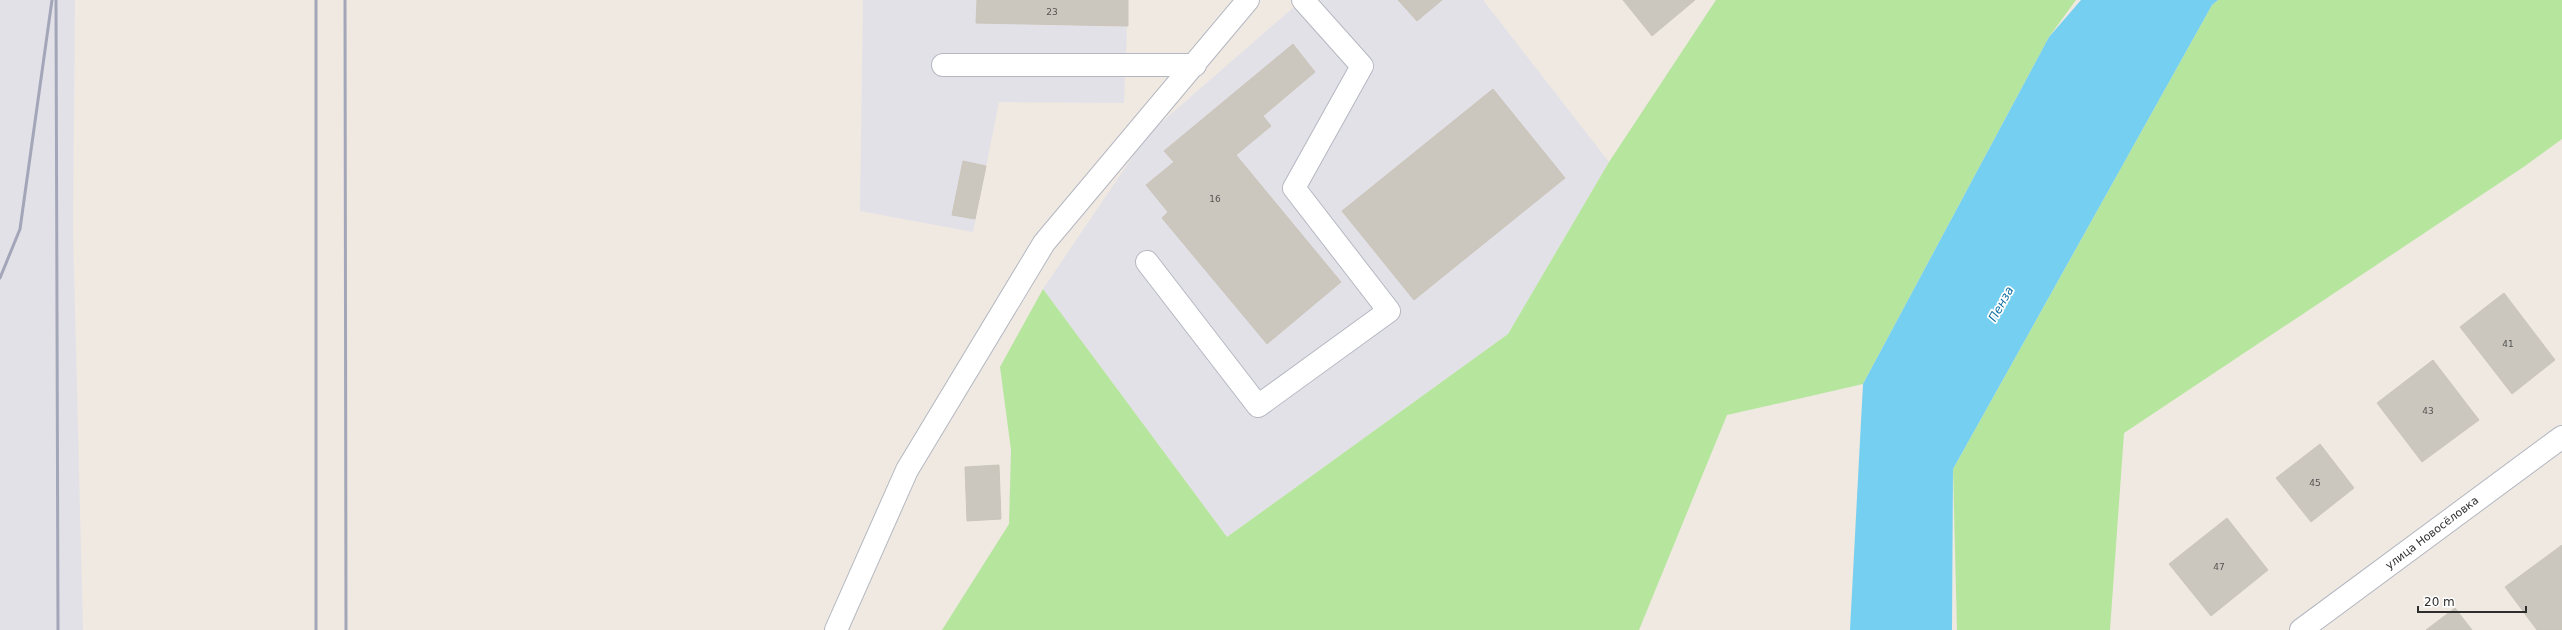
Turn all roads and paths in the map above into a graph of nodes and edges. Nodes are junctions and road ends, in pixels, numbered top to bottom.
1 (1248, 0) edge
2 (1303, 0) edge
3 (943, 65) dead end
4 (1194, 65) junction
5 (1147, 262) dead end
6 (2562, 437) edge
7 (836, 630) edge
8 (2301, 630) edge

1 - 4 street
2 - 5 street
3 - 4 street
4 - 7 street
6 - 8 street, улица Новосёловка

